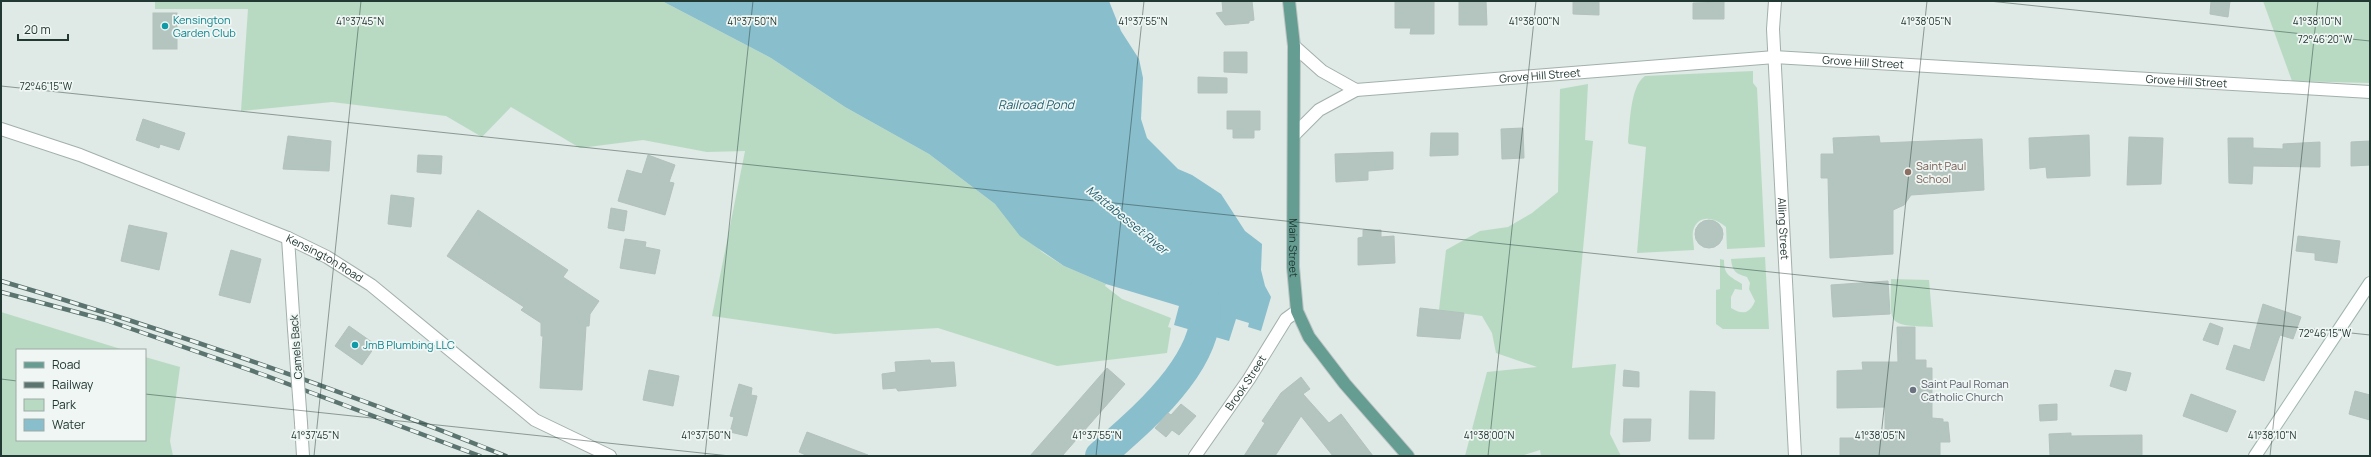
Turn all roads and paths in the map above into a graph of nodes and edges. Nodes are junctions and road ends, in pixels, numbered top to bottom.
1 (1289, 1) edge
2 (1775, 1) edge
3 (1294, 46) junction
4 (1775, 57) junction
5 (1356, 90) junction
6 (2370, 92) edge
7 (1, 129) edge
8 (1295, 134) junction
9 (288, 238) junction
10 (2370, 282) edge
11 (1296, 311) junction
12 (303, 456) edge
13 (610, 456) edge
14 (1196, 456) edge
15 (1408, 456) edge
16 (1795, 456) edge
17 (2255, 456) edge

1 - 3 main road, Main Street
2 - 4 street, Alling Street
3 - 5 street
3 - 8 main road, Main Street
4 - 5 street, Grove Hill Street
4 - 6 street, Grove Hill Street
4 - 16 street, Alling Street
5 - 8 street, Grove Hill Street
7 - 9 street, Kensington Road
8 - 11 main road, Main Street
9 - 12 street, Camels Back, bridge
9 - 13 street, Kensington Road
10 - 17 street
11 - 14 street, Brook Street
11 - 15 main road, Main Street

